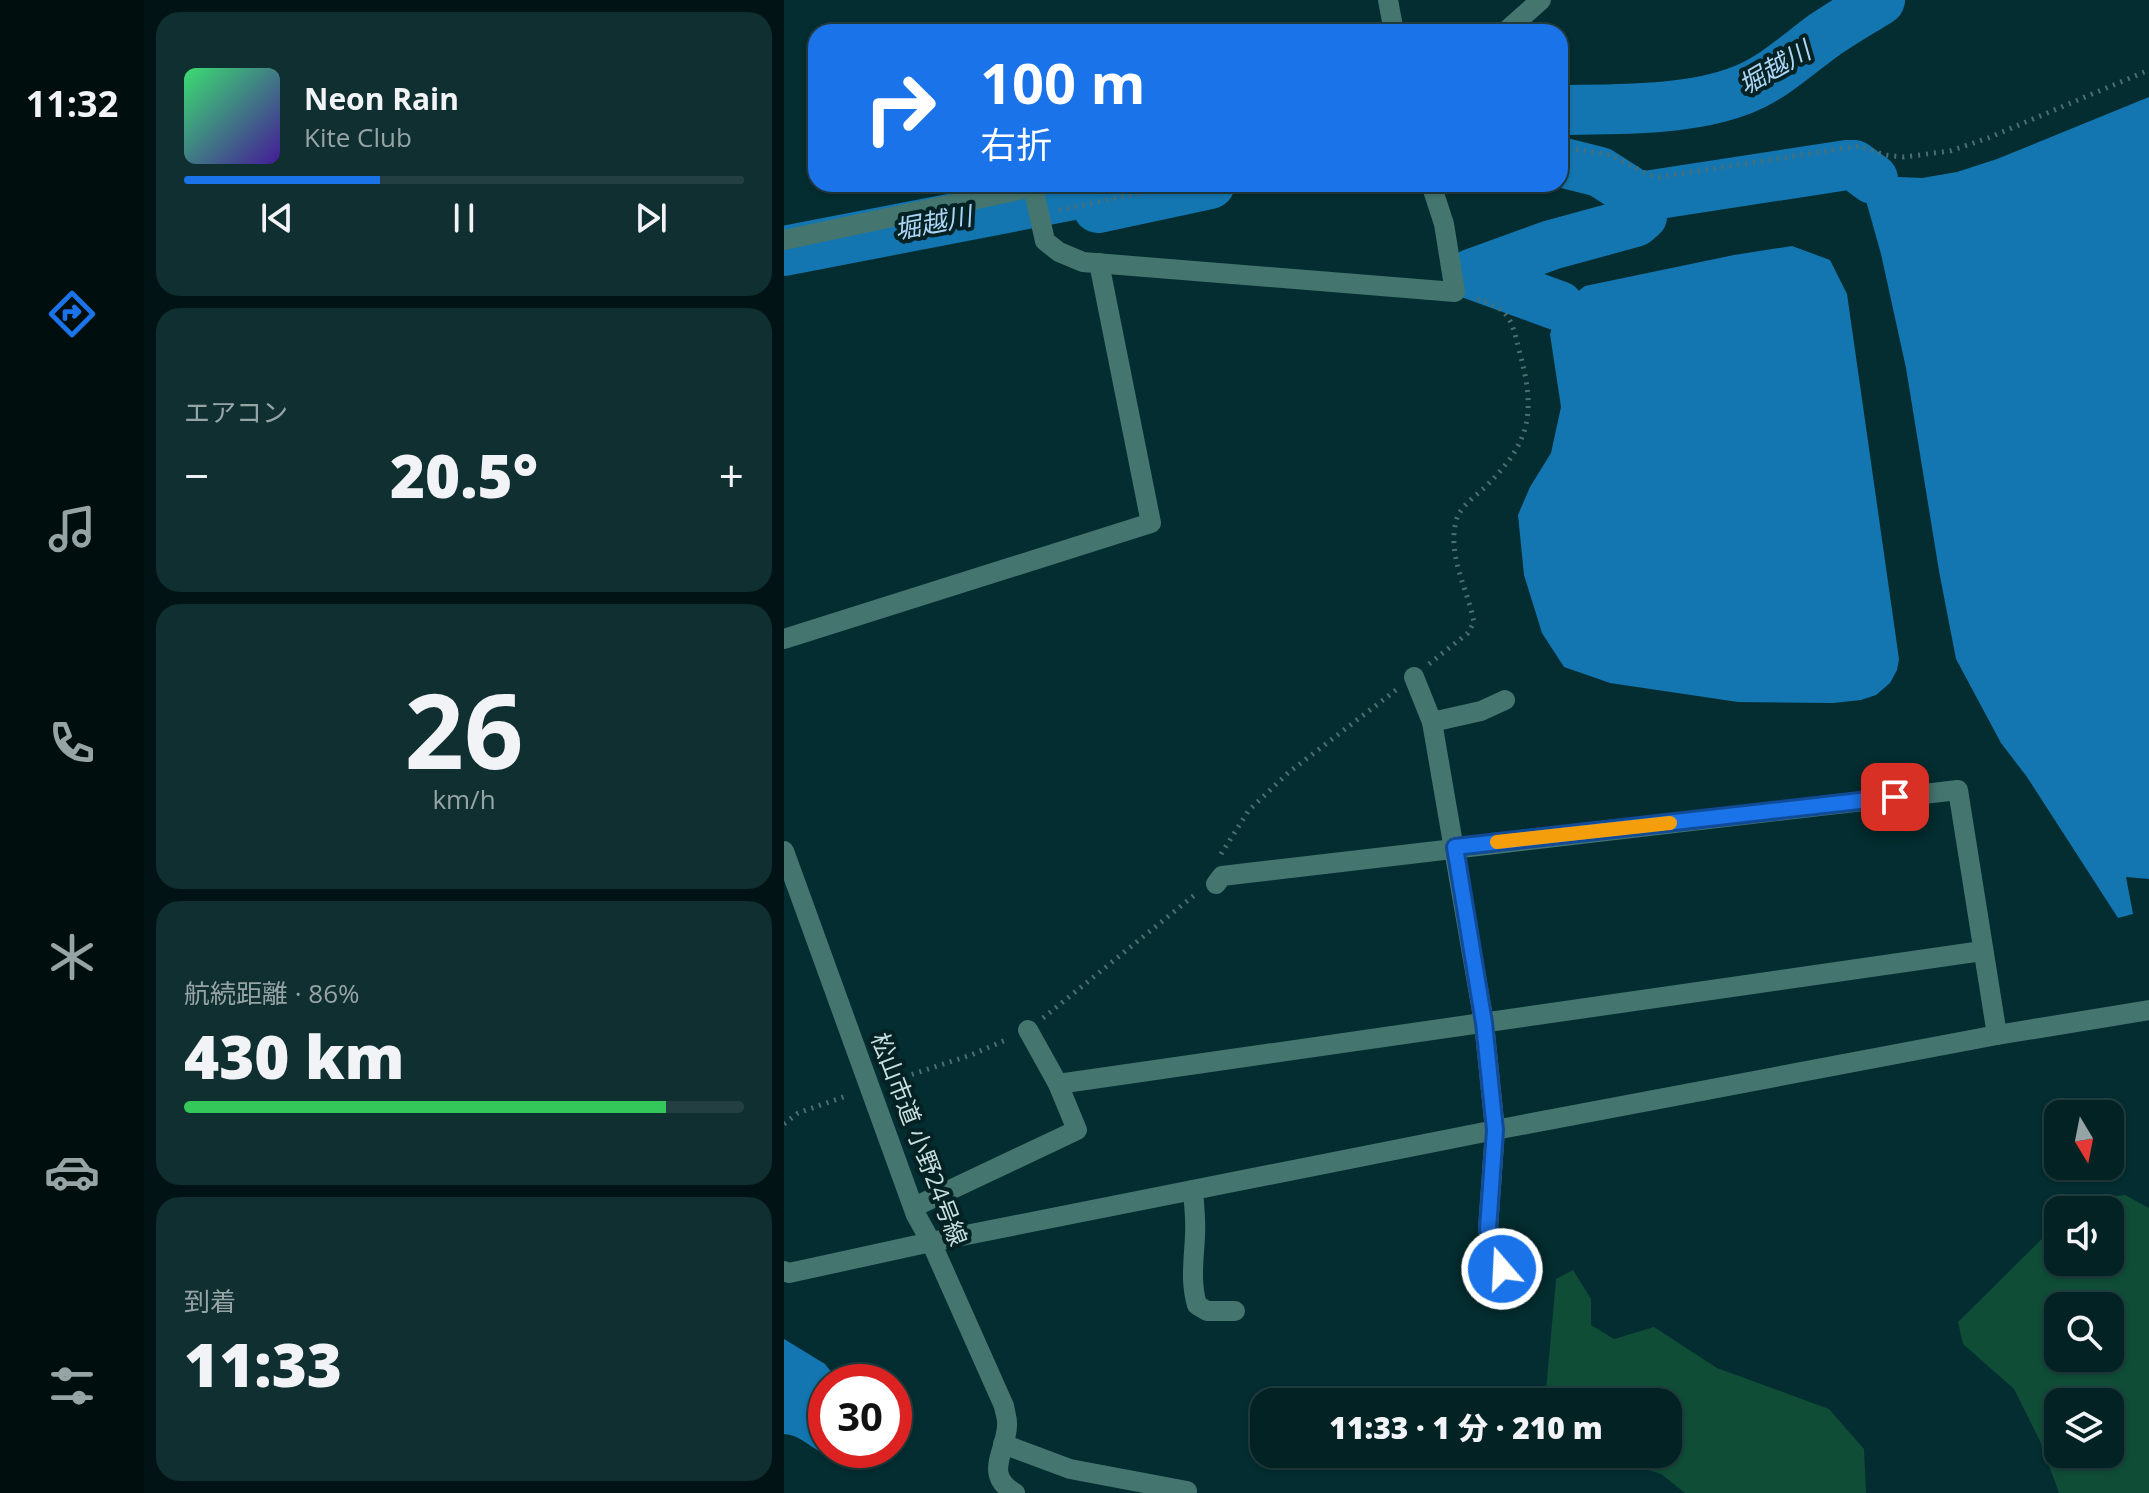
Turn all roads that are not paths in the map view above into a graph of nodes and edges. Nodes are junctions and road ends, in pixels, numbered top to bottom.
1 (1388, 0) edge
2 (1541, 0) edge
3 (1392, 24) edge
4 (1514, 24) edge
5 (1434, 192) edge
6 (1038, 198) edge
7 (784, 240) edge
8 (1099, 263) junction
9 (784, 639) edge
10 (1414, 677) road end
11 (1505, 700) dead end
12 (1432, 722) junction
13 (1455, 847) junction
14 (784, 851) edge
15 (1211, 877) road end
16 (1982, 951) junction
17 (2149, 1010) edge
18 (1484, 1023) junction
19 (1028, 1030) road end
20 (1997, 1035) junction
21 (1058, 1084) junction
22 (1495, 1130) junction
23 (1193, 1190) junction
24 (914, 1207) junction
25 (931, 1242) junction
26 (784, 1271) edge
27 (1505, 1287) dead end
28 (1235, 1311) dead end
29 (1003, 1444) junction
30 (1187, 1491) edge
31 (1015, 1493) edge

1 - 3 street
2 - 4 street
5 - 8 street
6 - 7 street
6 - 8 street
8 - 9 street
10 - 12 street
11 - 12 street
12 - 13 street
13 - 15 street
13 - 16 street
13 - 18 street
14 - 24 street, 松山市道 小野24号線
16 - 18 street
16 - 20 street
17 - 20 street
18 - 21 street
18 - 22 street
19 - 21 street
20 - 22 street
21 - 24 street
22 - 23 street
22 - 27 street
23 - 25 street
23 - 28 street
24 - 25 street, 松山市道 小野24号線
25 - 26 street
25 - 29 street, 松山市道 小野24号線
29 - 30 street
29 - 31 street, 松山市道 小野24号線

